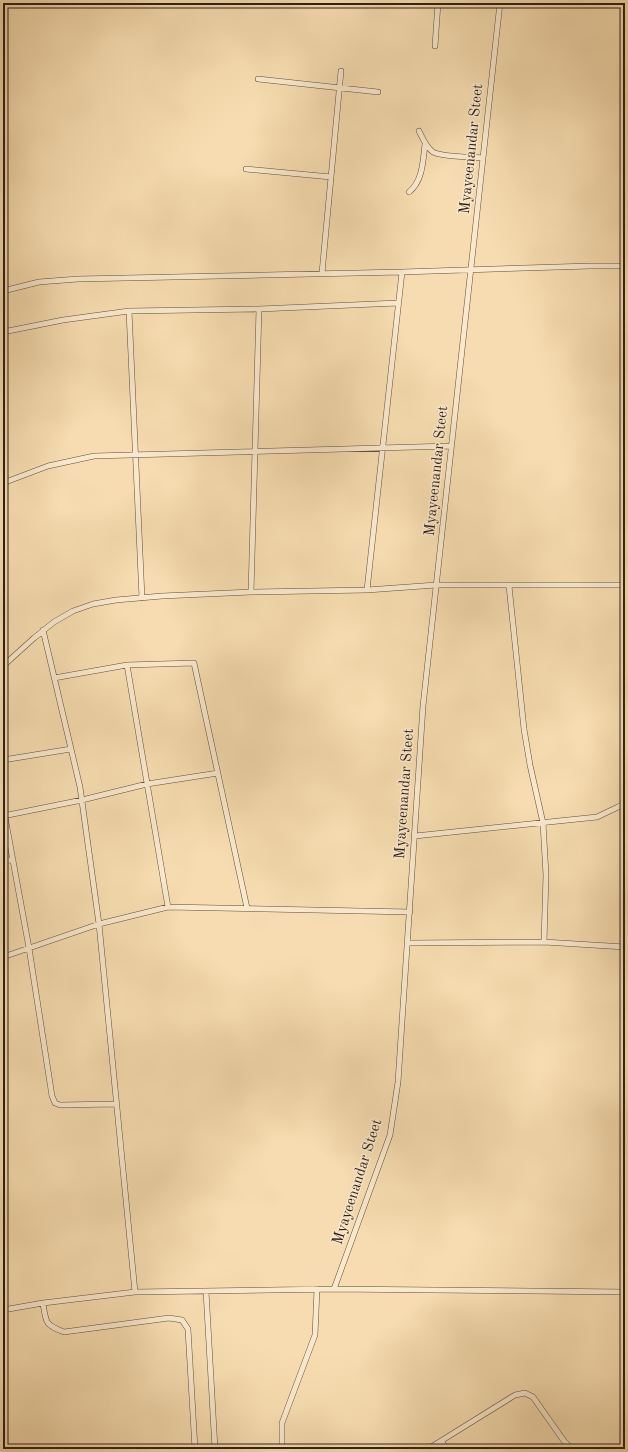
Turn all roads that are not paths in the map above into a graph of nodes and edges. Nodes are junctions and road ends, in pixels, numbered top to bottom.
1 (438, 3) edge
2 (500, 3) edge
3 (435, 46) dead end
4 (341, 71) dead end
5 (258, 79) dead end
6 (339, 88) junction
7 (378, 92) dead end
8 (419, 131) dead end
9 (425, 144) junction
10 (483, 158) junction
11 (246, 169) dead end
12 (331, 177) junction
13 (409, 192) dead end
14 (625, 266) edge
15 (471, 269) junction
16 (402, 272) junction
17 (322, 273) junction
18 (3, 291) edge
19 (398, 303) junction
20 (259, 309) junction
21 (129, 311) junction
22 (3, 332) edge
23 (451, 446) junction
24 (383, 448) junction
25 (254, 452) junction
26 (135, 454) junction
27 (3, 483) edge
28 (436, 585) junction
29 (625, 585) edge
30 (509, 586) junction
31 (367, 590) junction
32 (251, 592) junction
33 (142, 598) junction
34 (43, 630) junction
35 (127, 665) junction
36 (3, 666) edge
37 (54, 678) junction
38 (72, 749) junction
39 (3, 760) edge
40 (218, 773) junction
41 (147, 784) junction
42 (82, 800) junction
43 (625, 803) edge
44 (3, 806) edge
45 (4, 815) edge
46 (543, 823) junction
47 (414, 836) junction
48 (13, 860) junction
49 (3, 862) edge
50 (168, 907) junction
51 (247, 908) junction
52 (410, 912) junction
53 (98, 924) junction
54 (544, 942) junction
55 (408, 943) junction
56 (625, 947) edge
57 (29, 948) junction
58 (3, 957) edge
59 (116, 1104) junction
60 (317, 1289) junction
61 (334, 1289) junction
62 (206, 1291) junction
63 (135, 1292) junction
64 (625, 1292) edge
65 (43, 1303) junction
66 (3, 1310) edge
67 (441, 1441) junction
68 (195, 1449) edge
69 (215, 1449) edge
70 (282, 1449) edge
71 (428, 1449) edge
72 (447, 1449) edge
73 (572, 1449) edge

1 - 3 street
2 - 10 street, Myayeenandar Steet
4 - 6 street
5 - 6 street
6 - 7 street
6 - 12 street
8 - 9 street
9 - 10 street
9 - 13 street
10 - 15 street, Myayeenandar Steet
11 - 12 street
12 - 17 street
14 - 15 street
15 - 16 street
15 - 23 street, Myayeenandar Steet
16 - 17 street
16 - 19 street
17 - 18 street
19 - 20 street
19 - 24 street
20 - 21 street
20 - 25 street
21 - 22 street
21 - 26 street
23 - 24 street
23 - 28 street, Myayeenandar Steet
24 - 25 street
24 - 31 street
25 - 26 street
25 - 32 street
26 - 27 street
26 - 33 street
28 - 30 street
28 - 31 street
28 - 47 street, Myayeenandar Steet
29 - 30 street
30 - 46 street
31 - 32 street
32 - 33 street
33 - 34 street
34 - 36 street
34 - 37 street
35 - 37 street
35 - 40 street
35 - 41 street
37 - 38 street
38 - 39 street
38 - 42 street
40 - 41 street
40 - 51 street
41 - 42 street
41 - 50 street
42 - 45 street
42 - 53 street
43 - 46 street
44 - 45 street
45 - 48 street
46 - 47 street
46 - 54 street
47 - 52 street, Myayeenandar Steet
48 - 49 street
48 - 57 street
50 - 51 street
50 - 53 street
51 - 52 street
52 - 55 street, Myayeenandar Steet
53 - 57 street
53 - 59 street
54 - 55 street
54 - 56 street
55 - 61 street, Myayeenandar Steet
57 - 58 street
57 - 59 street
59 - 63 street
60 - 61 street
60 - 62 street
60 - 70 street
61 - 64 street
62 - 63 street
62 - 69 street
63 - 65 street
65 - 66 street
65 - 68 street
67 - 71 street
67 - 72 street
67 - 73 street

